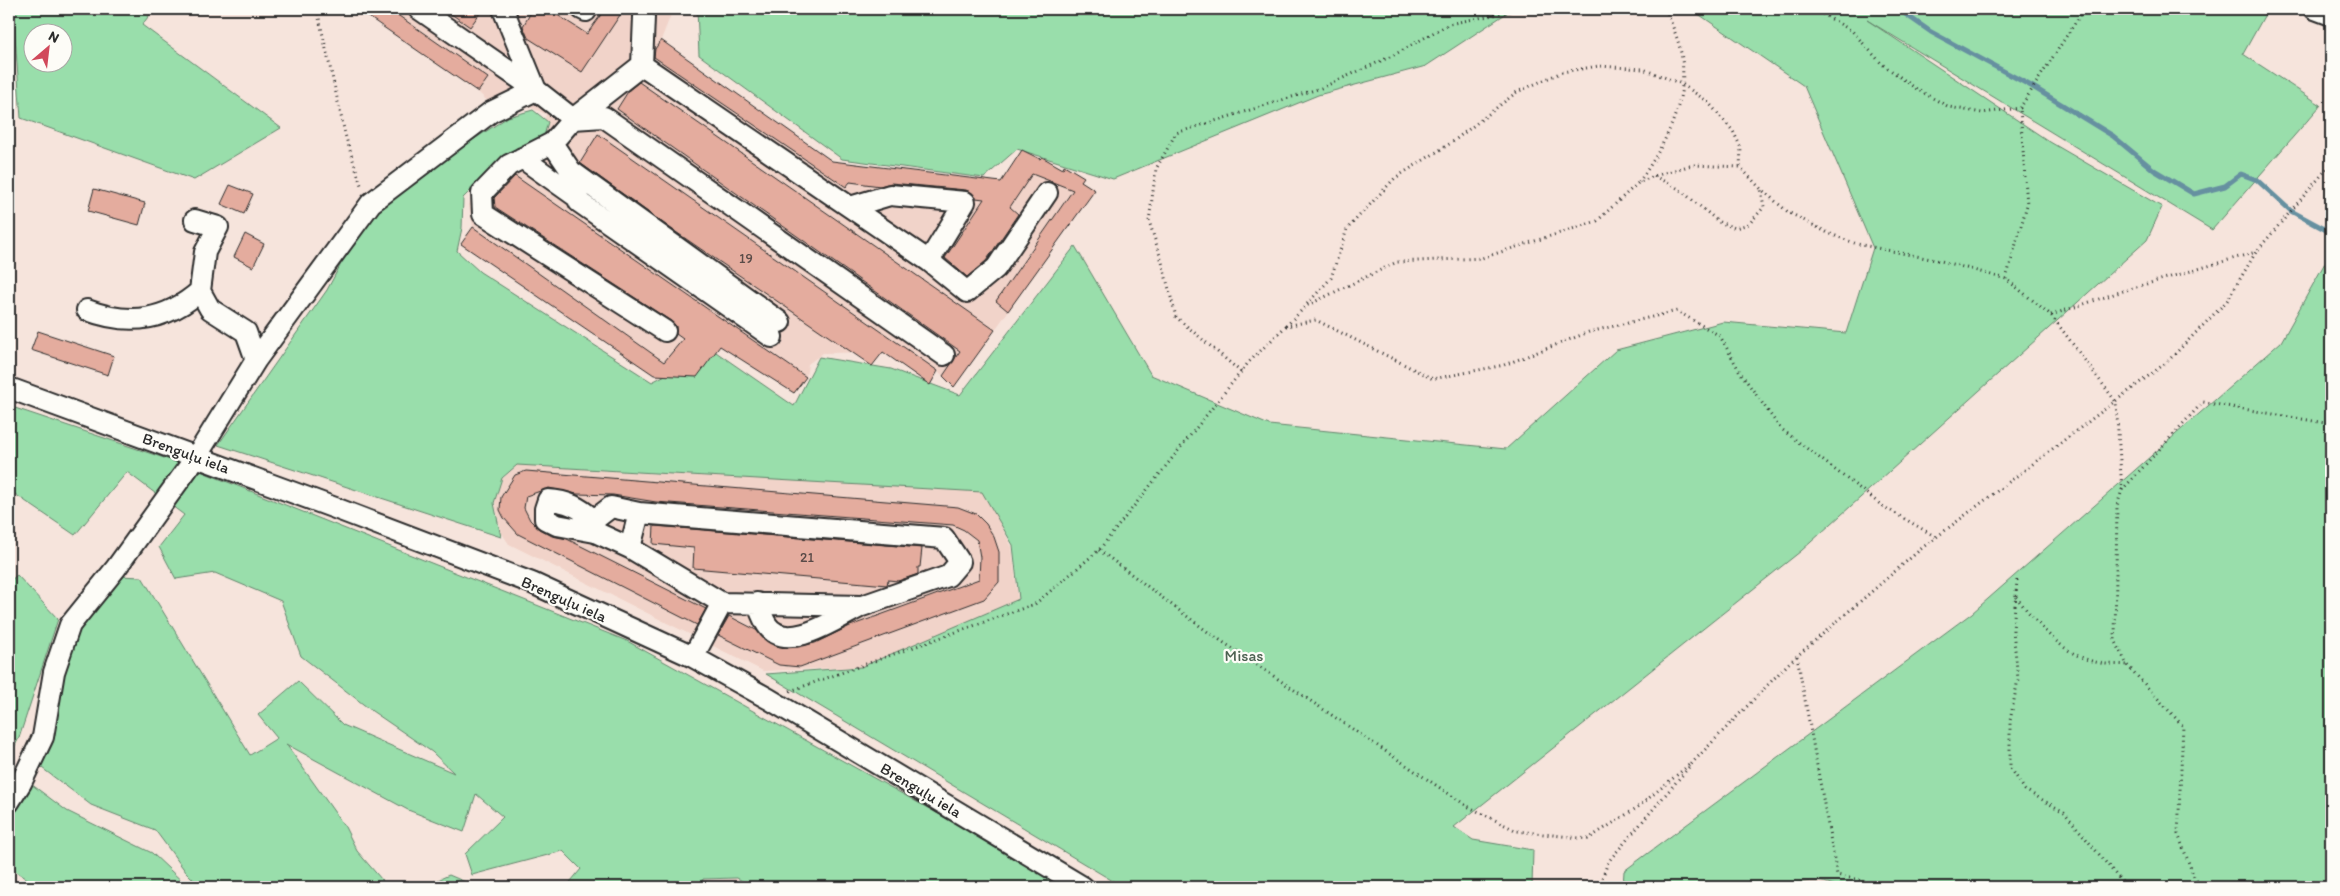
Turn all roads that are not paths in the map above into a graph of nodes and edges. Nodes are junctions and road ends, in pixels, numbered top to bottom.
1 (419, 9) edge
2 (503, 9) edge
3 (582, 9) edge
4 (587, 9) edge
5 (2314, 9) edge
6 (2331, 15) edge
7 (644, 17) dead end
8 (642, 65) junction
9 (536, 90) junction
10 (573, 119) junction
11 (552, 143) junction
12 (522, 158) junction
13 (571, 171) junction
14 (1047, 193) dead end
15 (577, 196) junction
16 (850, 207) junction
17 (195, 220) dead end
18 (928, 261) junction
19 (200, 291) junction
20 (86, 310) dead end
21 (665, 331) dead end
22 (944, 355) dead end
23 (256, 360) junction
24 (9, 388) edge
25 (196, 456) junction
26 (639, 512) junction
27 (630, 548) junction
28 (722, 602) junction
29 (757, 603) junction
30 (862, 606) junction
31 (693, 657) junction
32 (9, 802) edge
33 (1083, 887) edge

1 - 9 street
2 - 9 street
3 - 4 street
5 - 6 street
7 - 8 street
8 - 10 street
8 - 16 street
9 - 10 street
9 - 23 street
10 - 11 street
10 - 22 street
11 - 12 street
11 - 13 street
12 - 15 street
12 - 21 street
13 - 15 street
13 - 15 street
14 - 18 street
16 - 18 street
16 - 18 street
17 - 19 street
19 - 20 street
19 - 23 street
23 - 25 street
24 - 25 street, Brenguļu iela
25 - 31 street, Brenguļu iela
25 - 32 street
26 - 27 street
26 - 27 street
26 - 30 street
27 - 28 street
28 - 29 street
28 - 31 street
29 - 30 street
29 - 30 street
31 - 33 street, Brenguļu iela

